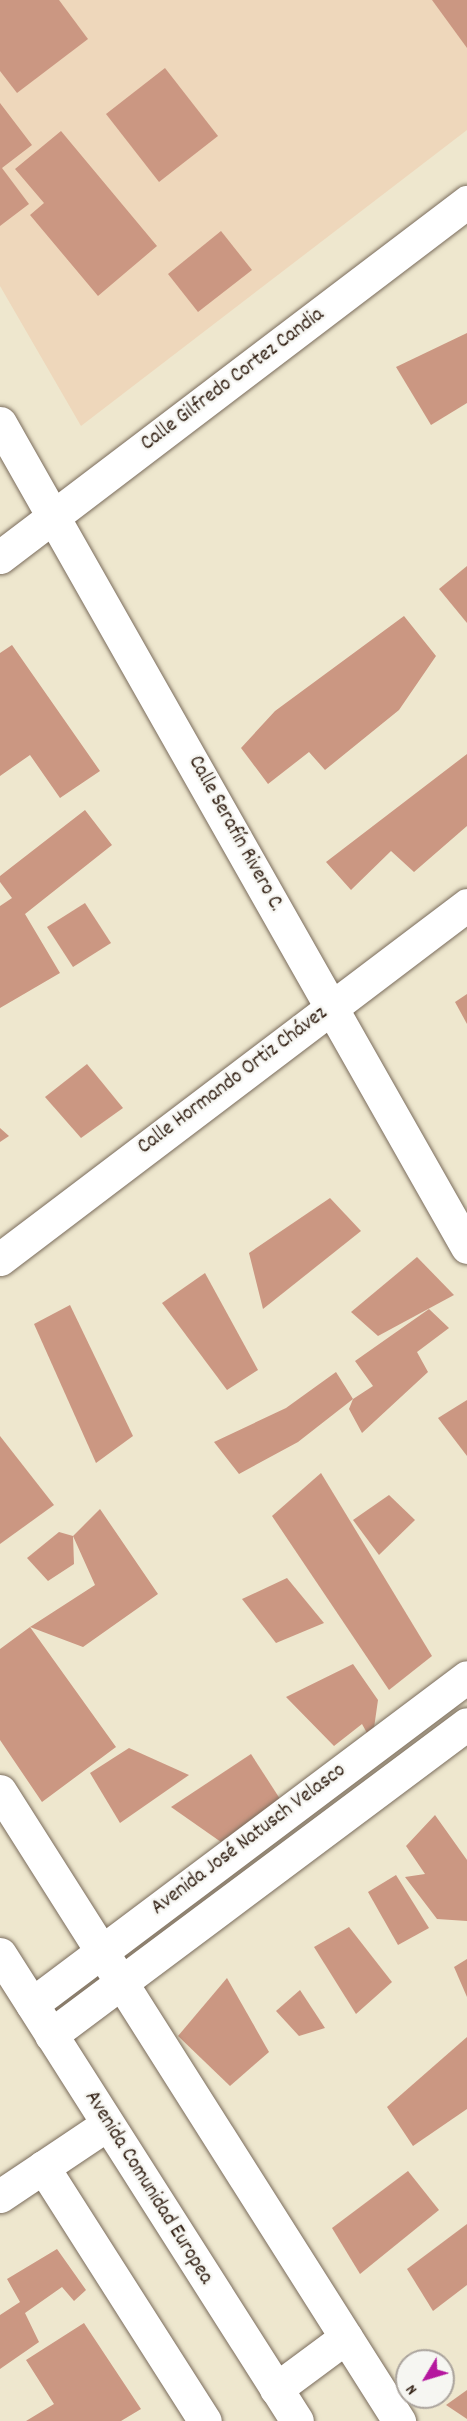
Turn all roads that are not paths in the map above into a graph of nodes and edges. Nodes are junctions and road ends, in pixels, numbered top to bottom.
1 (467, 202) edge
2 (0, 423) edge
3 (56, 515) junction
4 (0, 557) edge
5 (467, 905) edge
6 (332, 1006) junction
7 (467, 1247) edge
8 (0, 1259) edge
9 (467, 1677) edge
10 (467, 1724) edge
11 (0, 1791) edge
12 (102, 1951) junction
13 (0, 1954) edge
14 (123, 1983) junction
15 (32, 2004) junction
16 (51, 2035) junction
17 (106, 2125) junction
18 (43, 2168) junction
19 (0, 2196) edge
20 (346, 2337) junction
21 (276, 2389) junction
22 (205, 2421) edge
23 (297, 2421) edge
24 (399, 2421) edge

1 - 3 main road, Calle Gilfredo Cortez Candia
2 - 3 main road, Calle Serafín Rivero C.
3 - 4 main road, Calle Gilfredo Cortez Candia
3 - 6 main road, Calle Serafín Rivero C.
5 - 6 main road, Calle Hormando Ortiz Chávez
6 - 7 main road, Calle Serafín Rivero C.
6 - 8 main road, Calle Hormando Ortiz Chávez
9 - 12 main road, Avenida José Natusch Velasco
10 - 14 main road, Avenida José Natusch Velasco
11 - 12 main road
12 - 14 main road
12 - 15 main road, Avenida José Natusch Velasco
13 - 15 main road, Avenida Comunidad Europea
14 - 16 main road, Avenida José Natusch Velasco
14 - 20 main road
15 - 16 main road, Avenida Comunidad Europea
16 - 17 main road, Avenida Comunidad Europea
17 - 18 main road
17 - 21 main road, Avenida Comunidad Europea
18 - 19 main road
18 - 22 main road
20 - 21 main road
20 - 24 main road
21 - 23 main road, Avenida Comunidad Europea

